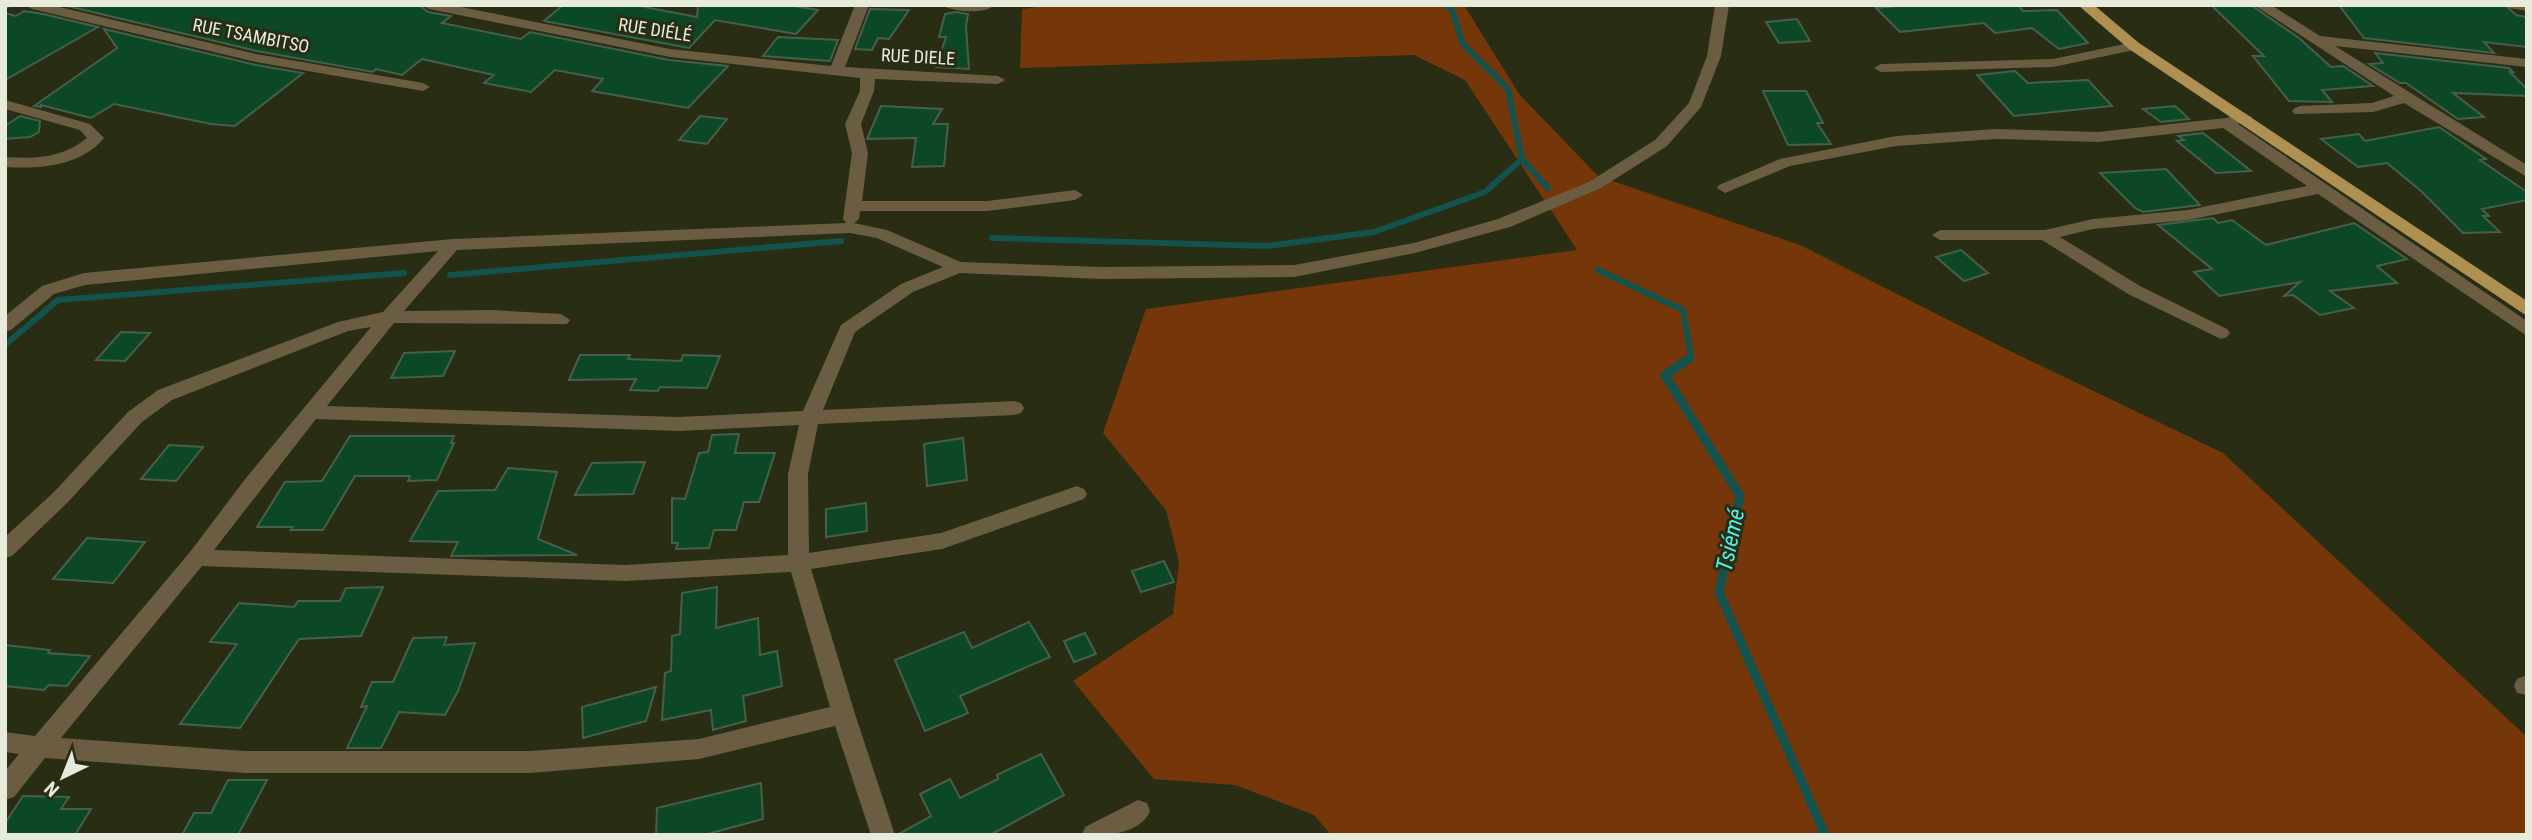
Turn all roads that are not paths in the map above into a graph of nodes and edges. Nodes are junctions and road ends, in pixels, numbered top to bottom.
1 (32, 5) edge
2 (429, 5) edge
3 (862, 5) edge
4 (949, 5) edge
5 (1722, 5) edge
6 (2085, 5) edge
7 (2261, 5) edge
8 (2514, 5) edge
9 (985, 7) dead end
10 (2527, 7) edge
11 (2320, 40) junction
12 (2134, 47) junction
13 (2527, 63) edge
14 (1881, 68) dead end
15 (837, 70) junction
16 (868, 74) junction
17 (998, 80) dead end
18 (423, 88) dead end
19 (2405, 98) junction
20 (5, 104) edge
21 (2300, 111) dead end
22 (2245, 118) junction
23 (2226, 123) junction
24 (5, 163) edge
25 (2527, 172) edge
26 (1725, 188) dead end
27 (2319, 188) junction
28 (1075, 195) dead end
29 (853, 206) junction
30 (850, 228) junction
31 (1940, 235) dead end
32 (2045, 235) junction
33 (453, 244) junction
34 (958, 267) junction
35 (2527, 310) edge
36 (389, 317) junction
37 (561, 320) dead end
38 (5, 326) edge
39 (2527, 330) edge
40 (2221, 332) dead end
41 (1014, 408) dead end
42 (312, 412) junction
43 (810, 418) junction
44 (1077, 494) dead end
45 (5, 550) edge
46 (197, 558) junction
47 (799, 564) junction
48 (843, 714) junction
49 (5, 742) edge
50 (39, 747) junction
51 (5, 789) edge
52 (1138, 811) dead end
53 (883, 835) edge
54 (1094, 835) edge

1 - 18 street, RUE TSAMBITSO
2 - 15 street, RUE DIÉLÉ
3 - 15 street
4 - 9 street
5 - 34 street
6 - 12 main road
7 - 11 street
8 - 10 street
11 - 13 street
11 - 19 street
12 - 14 street
12 - 22 main road
15 - 16 street, RUE DIELE
16 - 17 street, RUE DIELE
16 - 29 street
19 - 21 street
19 - 25 street
20 - 24 street
22 - 23 street
22 - 35 main road
23 - 26 street
23 - 27 street
27 - 32 street
27 - 39 street
28 - 29 street
29 - 30 street
30 - 33 street
30 - 34 street
31 - 32 street
32 - 40 street
33 - 36 street
33 - 38 street
34 - 43 street
36 - 37 street
36 - 42 street
36 - 45 street
41 - 43 street
42 - 43 street
42 - 46 street
43 - 47 street
44 - 47 street
46 - 47 street
46 - 50 street
47 - 48 street
48 - 50 street
48 - 53 street
49 - 50 street
50 - 51 street
52 - 54 street

